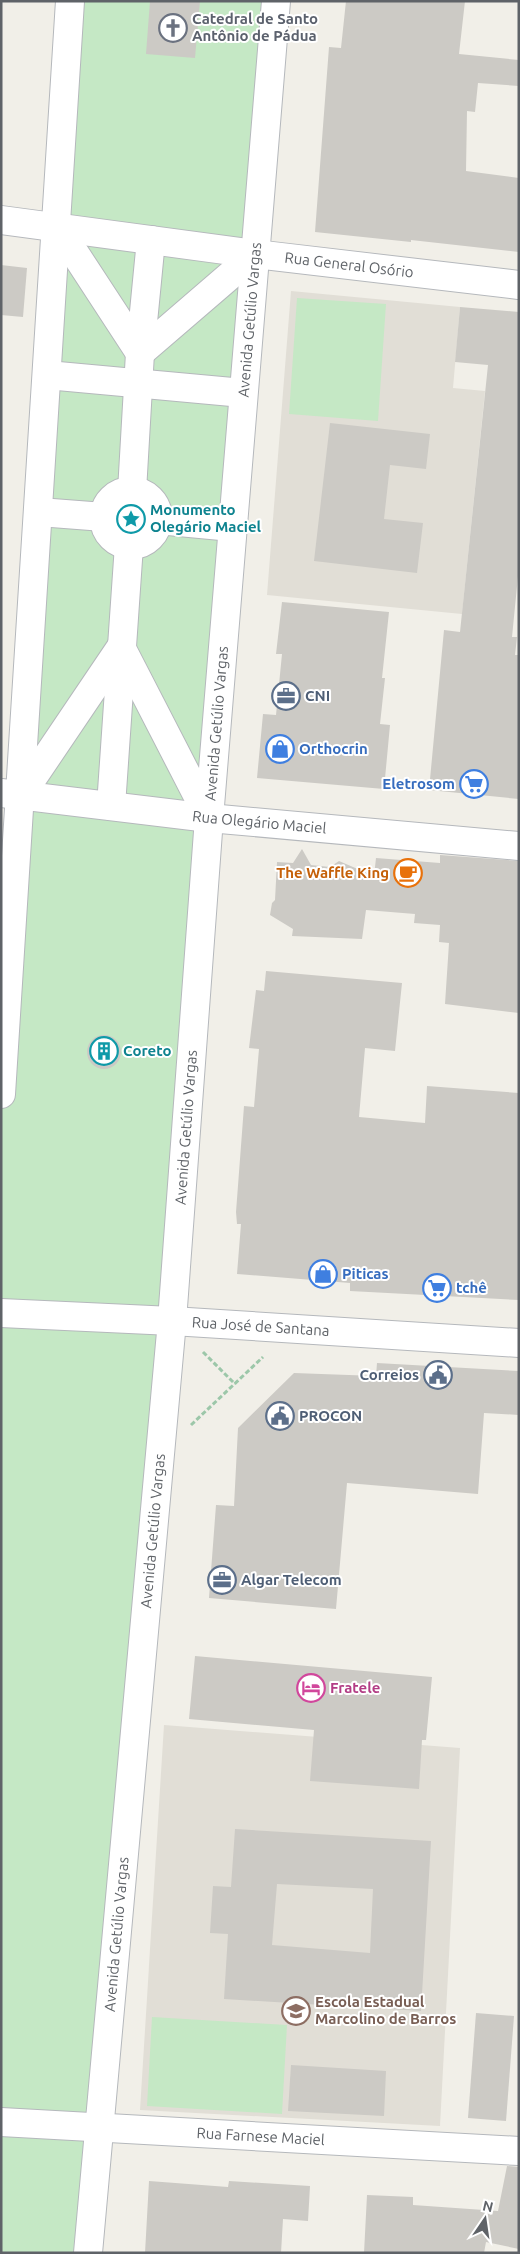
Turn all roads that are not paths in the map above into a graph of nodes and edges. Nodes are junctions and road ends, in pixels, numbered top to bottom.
1 (70, 1) edge
2 (276, 1) edge
3 (1, 220) edge
4 (57, 226) junction
5 (150, 240) junction
6 (255, 254) junction
7 (519, 285) edge
8 (140, 353) junction
9 (47, 376) junction
10 (138, 384) junction
11 (243, 393) junction
12 (132, 491) junction
13 (39, 512) junction
14 (104, 517) junction
15 (158, 520) junction
16 (232, 527) junction
17 (129, 545) junction
18 (121, 647) junction
19 (11, 794) edge
20 (111, 806) junction
21 (209, 818) junction
22 (519, 846) edge
23 (1, 1094) edge
24 (1, 1313) edge
25 (172, 1321) junction
26 (519, 1342) edge
27 (1, 2122) edge
28 (98, 2128) junction
29 (519, 2152) edge
30 (88, 2253) edge

1 - 4 street
2 - 6 street, Avenida Getúlio Vargas
3 - 4 street, Rua General Osório
4 - 5 street, Rua General Osório
4 - 8 street
4 - 9 street
5 - 6 street, Rua General Osório
5 - 8 street
6 - 7 street, Rua General Osório
6 - 8 street
6 - 11 street, Avenida Getúlio Vargas
8 - 10 street
9 - 10 street
9 - 13 street
10 - 11 street
10 - 12 street
11 - 16 street, Avenida Getúlio Vargas
12 - 14 street
12 - 15 street
13 - 14 street
13 - 19 street
14 - 17 street
15 - 16 street
15 - 17 street
16 - 21 street, Avenida Getúlio Vargas
17 - 18 street
18 - 19 street
18 - 20 street
18 - 21 street
19 - 20 street, Rua Olegário Maciel
19 - 23 street
20 - 21 street, Rua Olegário Maciel
21 - 22 street, Rua Olegário Maciel
21 - 25 street, Avenida Getúlio Vargas
24 - 25 street, Rua José de Santana
25 - 26 street, Rua José de Santana
25 - 28 street, Avenida Getúlio Vargas
27 - 28 street, Rua Farnese Maciel
28 - 29 street, Rua Farnese Maciel
28 - 30 street, Avenida Getúlio Vargas

